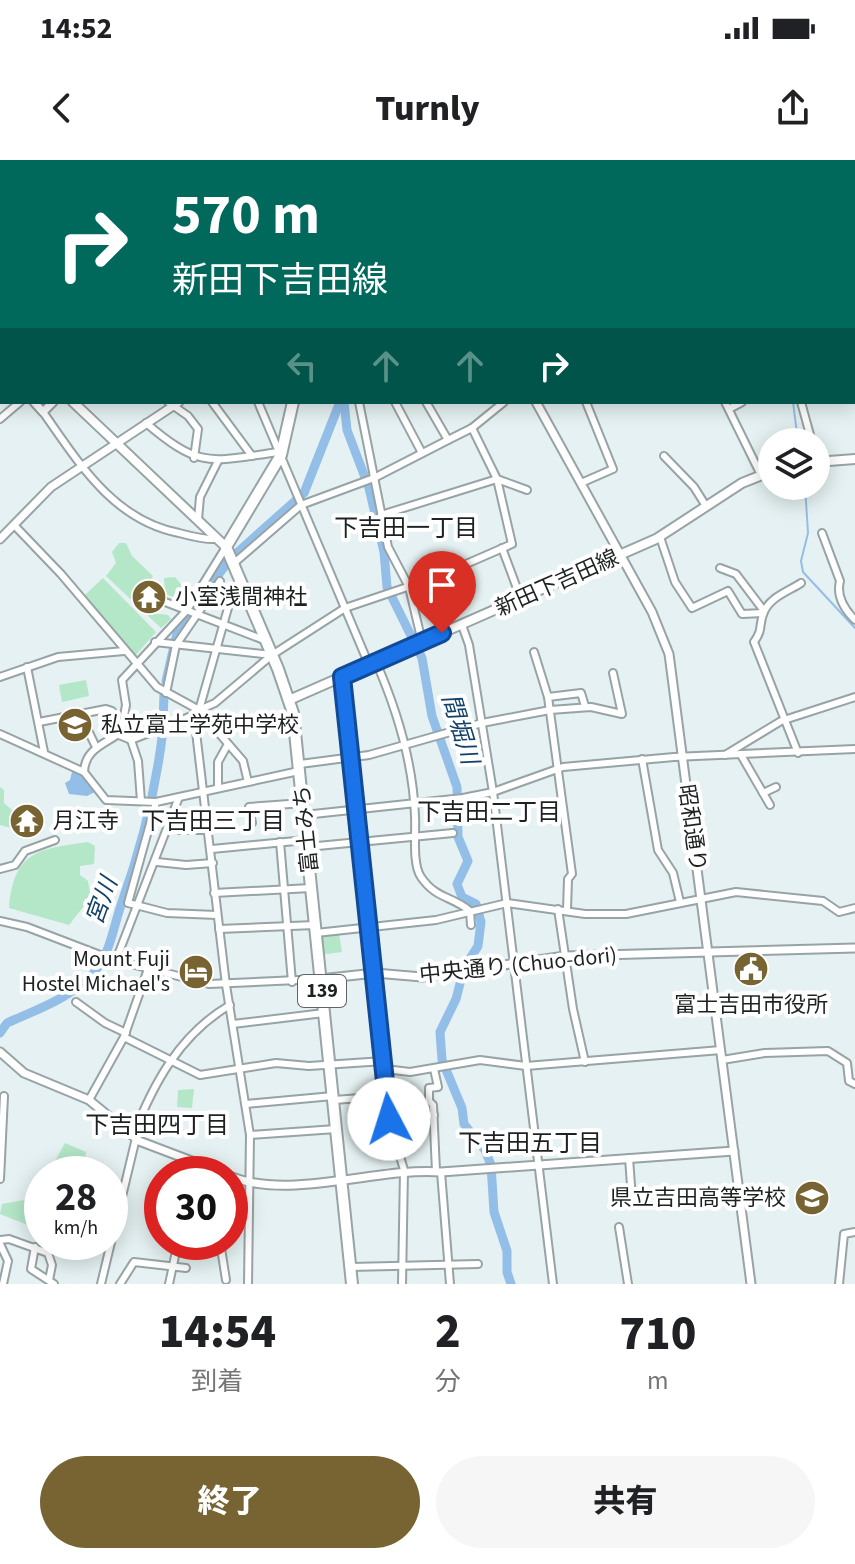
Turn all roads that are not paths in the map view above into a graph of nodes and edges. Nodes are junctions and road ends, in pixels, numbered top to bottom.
1 (18, 404) edge
2 (36, 404) edge
3 (51, 404) edge
4 (75, 404) edge
5 (172, 404) edge
6 (174, 404) edge
7 (213, 404) edge
8 (259, 404) edge
9 (292, 404) edge
10 (359, 404) edge
11 (396, 404) edge
12 (427, 404) edge
13 (502, 404) edge
14 (537, 404) edge
15 (587, 404) edge
16 (802, 404) edge
17 (727, 406) edge
18 (43, 412) junction
19 (0, 419) edge
20 (146, 423) junction
21 (472, 428) junction
22 (808, 428) edge
23 (448, 440) junction
24 (116, 442) junction
25 (280, 453) junction
26 (422, 453) junction
27 (252, 456) junction
28 (664, 456) dead end
29 (194, 458) junction
30 (855, 459) edge
31 (218, 461) junction
32 (830, 461) edge
33 (81, 466) junction
34 (758, 469) edge
35 (758, 474) edge
36 (369, 479) junction
37 (497, 479) junction
38 (581, 483) junction
39 (527, 490) dead end
40 (300, 504) junction
41 (706, 506) junction
42 (381, 515) junction
43 (198, 520) junction
44 (14, 525) junction
45 (822, 533) dead end
46 (660, 537) junction
47 (0, 539) edge
48 (216, 539) junction
49 (502, 548) junction
50 (230, 556) junction
51 (621, 556) junction
52 (720, 568) dead end
53 (220, 581) dead end
54 (801, 583) dead end
55 (409, 587) junction
56 (521, 599) junction
57 (160, 600) dead end
58 (228, 608) dead end
59 (345, 608) junction
60 (187, 610) junction
61 (764, 612) junction
62 (196, 613) junction
63 (855, 620) edge
64 (223, 623) junction
65 (462, 625) junction
66 (266, 640) junction
67 (155, 642) junction
68 (418, 643) junction
69 (176, 645) junction
70 (215, 650) junction
71 (124, 651) junction
72 (534, 652) dead end
73 (272, 655) junction
74 (372, 663) junction
75 (135, 664) junction
76 (27, 667) junction
77 (613, 673) dead end
78 (0, 677) edge
79 (342, 677) junction
80 (166, 693) junction
81 (548, 697) junction
82 (855, 697) edge
83 (289, 700) junction
84 (585, 706) junction
85 (550, 710) junction
86 (112, 711) dead end
87 (196, 712) junction
88 (80, 714) junction
89 (785, 720) junction
90 (39, 722) junction
91 (482, 723) junction
92 (0, 734) edge
93 (119, 735) junction
94 (131, 740) junction
95 (228, 744) junction
96 (405, 745) junction
97 (96, 747) junction
98 (855, 749) edge
99 (44, 752) junction
100 (798, 753) junction
101 (725, 755) junction
102 (741, 755) junction
103 (682, 757) junction
104 (352, 759) junction
105 (642, 759) junction
106 (300, 767) junction
107 (84, 772) junction
108 (558, 772) junction
109 (248, 782) junction
110 (776, 787) dead end
111 (218, 788) junction
112 (204, 791) junction
113 (493, 792) junction
114 (763, 793) junction
115 (179, 797) junction
116 (150, 801) junction
117 (303, 803) junction
118 (415, 803) junction
119 (770, 805) dead end
120 (357, 810) junction
121 (304, 815) junction
122 (252, 823) dead end
123 (169, 826) junction
124 (209, 830) junction
125 (453, 833) dead end
126 (416, 837) junction
127 (55, 840) dead end
128 (280, 842) junction
129 (306, 843) junction
130 (360, 843) junction
131 (212, 849) junction
132 (157, 862) junction
133 (213, 863) junction
134 (0, 869) edge
135 (312, 888) junction
136 (283, 889) junction
137 (214, 893) junction
138 (701, 900) junction
139 (680, 902) junction
140 (507, 903) junction
141 (137, 906) junction
142 (855, 908) edge
143 (558, 909) junction
144 (475, 910) junction
145 (567, 910) junction
146 (217, 915) junction
147 (1, 923) edge
148 (471, 925) dead end
149 (286, 927) junction
150 (371, 927) junction
151 (219, 929) junction
152 (315, 929) junction
153 (855, 948) edge
154 (708, 951) junction
155 (565, 956) junction
156 (116, 960) junction
157 (515, 963) junction
158 (148, 969) junction
159 (375, 973) junction
160 (320, 979) junction
161 (292, 982) junction
162 (226, 985) junction
163 (76, 1002) dead end
164 (230, 1005) junction
165 (324, 1013) junction
166 (233, 1024) junction
167 (125, 1035) junction
168 (721, 1050) junction
169 (0, 1052) edge
170 (171, 1060) junction
171 (722, 1060) junction
172 (585, 1062) junction
173 (331, 1065) junction
174 (384, 1065) junction
175 (526, 1066) junction
176 (241, 1069) junction
177 (435, 1069) junction
178 (855, 1084) edge
179 (4, 1096) dead end
180 (387, 1096) junction
181 (334, 1098) junction
182 (89, 1100) junction
183 (246, 1104) junction
184 (434, 1115) junction
185 (388, 1116) junction
186 (336, 1129) junction
187 (250, 1135) junction
188 (134, 1137) junction
189 (734, 1151) junction
190 (181, 1156) edge
191 (629, 1158) junction
192 (540, 1166) junction
193 (404, 1170) junction
194 (438, 1172) junction
195 (0, 1179) edge
196 (341, 1181) junction
197 (249, 1184) junction
198 (632, 1199) dead end
199 (619, 1227) dead end
200 (855, 1232) edge
201 (0, 1242) edge
202 (24, 1245) edge
203 (33, 1260) edge
204 (50, 1260) edge
205 (174, 1260) edge
206 (223, 1260) edge
207 (450, 1264) junction
208 (478, 1264) dead end
209 (402, 1265) junction
210 (350, 1267) junction
211 (172, 1268) junction
212 (186, 1268) dead end
213 (226, 1280) dead end
214 (51, 1282) edge
215 (3, 1284) edge
216 (101, 1284) edge
217 (120, 1284) edge
218 (169, 1284) edge
219 (248, 1284) edge
220 (352, 1284) edge
221 (402, 1284) edge
222 (450, 1284) edge
223 (553, 1284) edge
224 (628, 1284) edge
225 (751, 1284) edge
226 (839, 1284) edge

1 - 19 street
2 - 18 street
3 - 18 street
4 - 24 main road
5 - 20 street
6 - 29 street
7 - 27 street
8 - 25 street
9 - 25 highway
10 - 36 street
11 - 26 street
12 - 23 street
13 - 21 street
14 - 38 street, 昭和通り
15 - 38 street
16 - 22 street
17 - 34 street
18 - 33 street
20 - 24 street
20 - 29 street
21 - 23 street
21 - 37 street
23 - 26 street
24 - 33 street
24 - 43 main road
25 - 27 street
25 - 40 street
25 - 50 highway
26 - 36 street
27 - 31 street
28 - 41 street
29 - 31 street
30 - 32 main road
31 - 43 street
33 - 44 street
33 - 48 street
35 - 41 main road, 新田下吉田線
36 - 40 street
36 - 42 street
37 - 39 street
37 - 42 street
37 - 49 street
38 - 51 street, 昭和通り
40 - 50 street
40 - 59 street
41 - 46 main road, 新田下吉田線
42 - 55 street
43 - 48 main road
44 - 47 street
44 - 71 street
45 - 63 street
46 - 51 main road, 新田下吉田線
46 - 61 street
48 - 50 main road
49 - 55 street
49 - 56 street
50 - 60 street
50 - 66 highway, 富士みち / 139
51 - 56 main road, 新田下吉田線
51 - 103 street, 昭和通り
52 - 61 street
53 - 62 street
54 - 61 street
55 - 59 street
55 - 68 street
56 - 65 main road, 新田下吉田線
57 - 60 street
58 - 64 street
59 - 73 street
59 - 74 street
60 - 62 street
60 - 67 street
61 - 89 street
62 - 64 street
62 - 69 street
64 - 66 street
64 - 70 street
65 - 68 main road, 新田下吉田線
65 - 91 street
66 - 73 highway, 富士みち / 139
67 - 69 street
67 - 75 street
68 - 74 main road, 新田下吉田線
69 - 70 street
69 - 80 street
70 - 73 street
70 - 87 street
71 - 75 street
71 - 76 street
72 - 81 street
73 - 83 highway, 富士みち / 139
73 - 87 street
74 - 79 main road, 新田下吉田線
74 - 96 street
75 - 80 street
75 - 93 street
76 - 78 street
76 - 90 street
77 - 84 street
79 - 83 main road, 新田下吉田線
79 - 104 street
80 - 87 street
81 - 84 street
81 - 85 street
82 - 89 street
83 - 106 highway, 富士みち / 139
84 - 85 street
85 - 91 street
85 - 108 street
86 - 88 street
87 - 94 street
87 - 95 street
87 - 112 street
88 - 90 street
88 - 97 street
89 - 100 street
89 - 101 street
90 - 99 street
91 - 96 street
91 - 113 street
92 - 99 street
93 - 94 street
93 - 97 street
94 - 116 street
95 - 109 street
95 - 111 street
96 - 104 street
96 - 118 street
97 - 107 street
98 - 100 street
99 - 107 street
100 - 102 street
101 - 102 street
101 - 103 street
102 - 114 street
103 - 105 street
103 - 138 street, 昭和通り
104 - 106 street
104 - 120 street
105 - 108 street
105 - 139 street
106 - 109 street
106 - 117 highway, 富士みち / 139
107 - 116 street
108 - 113 street
108 - 145 street
109 - 111 street
110 - 114 street
111 - 112 street
112 - 115 street
112 - 124 street
113 - 118 street
113 - 140 street
114 - 119 street
115 - 116 street
115 - 123 street
116 - 141 street
117 - 121 highway, 富士みち / 139
117 - 122 street
118 - 120 street
118 - 126 street
120 - 121 street
120 - 130 street
121 - 129 highway, 富士みち / 139
123 - 124 street
123 - 132 street
124 - 131 street
125 - 126 street
126 - 130 street
126 - 144 street
127 - 134 street
128 - 129 street
128 - 131 street
128 - 136 street
129 - 130 street
129 - 135 highway, 富士みち / 139
130 - 150 street
131 - 133 street
132 - 133 street
132 - 141 street
133 - 137 street
135 - 136 street
135 - 152 highway, 富士みち / 139
136 - 137 street
136 - 149 street
137 - 146 street
138 - 139 street
138 - 142 street
138 - 154 street, 昭和通り
139 - 145 street
140 - 143 street
140 - 144 street
140 - 157 street
141 - 146 street
141 - 156 street
143 - 145 street
143 - 155 street
144 - 148 street
144 - 150 street
146 - 151 street
147 - 156 street, 中央通り (Chuo-dori)
149 - 151 street
149 - 152 street
149 - 161 street
150 - 152 street
150 - 159 street
151 - 162 street
152 - 160 highway, 富士みち / 139
153 - 154 street, 中央通り (Chuo-dori)
154 - 155 street, 中央通り (Chuo-dori)
154 - 168 street, 昭和通り
155 - 157 street, 中央通り (Chuo-dori)
155 - 172 street
156 - 158 street, 中央通り (Chuo-dori)
157 - 159 street, 中央通り (Chuo-dori)
157 - 175 street
158 - 162 street, 中央通り (Chuo-dori)
158 - 167 street
159 - 160 street, 中央通り (Chuo-dori)
159 - 174 street
160 - 161 street, 中央通り (Chuo-dori)
160 - 165 highway, 富士みち / 139
161 - 162 street, 中央通り (Chuo-dori)
162 - 164 street
163 - 167 street
164 - 166 street
164 - 170 street
165 - 166 street
165 - 173 highway, 富士みち / 139
166 - 176 street
167 - 170 street
167 - 182 street
168 - 171 street, 昭和通り
168 - 172 street
169 - 182 street
170 - 176 street
170 - 188 street
171 - 178 street
171 - 189 street, 昭和通り
172 - 175 street
173 - 174 street
173 - 176 street
173 - 181 highway, 富士みち / 139
174 - 177 street
174 - 180 street
175 - 177 street
175 - 192 street
176 - 183 street
177 - 184 street
179 - 195 street
180 - 181 street
180 - 185 street
181 - 183 street
181 - 186 highway, 富士みち / 139
182 - 188 street
183 - 187 street
184 - 185 street
184 - 194 street
185 - 193 street
186 - 187 street
186 - 196 highway, 富士みち / 139
187 - 197 street
188 - 190 street
188 - 216 street
189 - 191 street
189 - 225 street, 昭和通り
191 - 192 street
191 - 198 street
192 - 194 street
192 - 223 street
193 - 194 street
193 - 196 street
193 - 209 street
194 - 207 street
196 - 197 street
196 - 210 highway, 富士みち / 139
197 - 219 street
199 - 224 street
200 - 226 street
201 - 202 street
201 - 215 street
203 - 214 street
204 - 214 street
205 - 211 street
206 - 213 street
207 - 208 street
207 - 209 street
207 - 222 street
209 - 210 street
209 - 221 street
210 - 220 highway, 富士みち / 139
211 - 212 street
211 - 217 street
211 - 218 street

